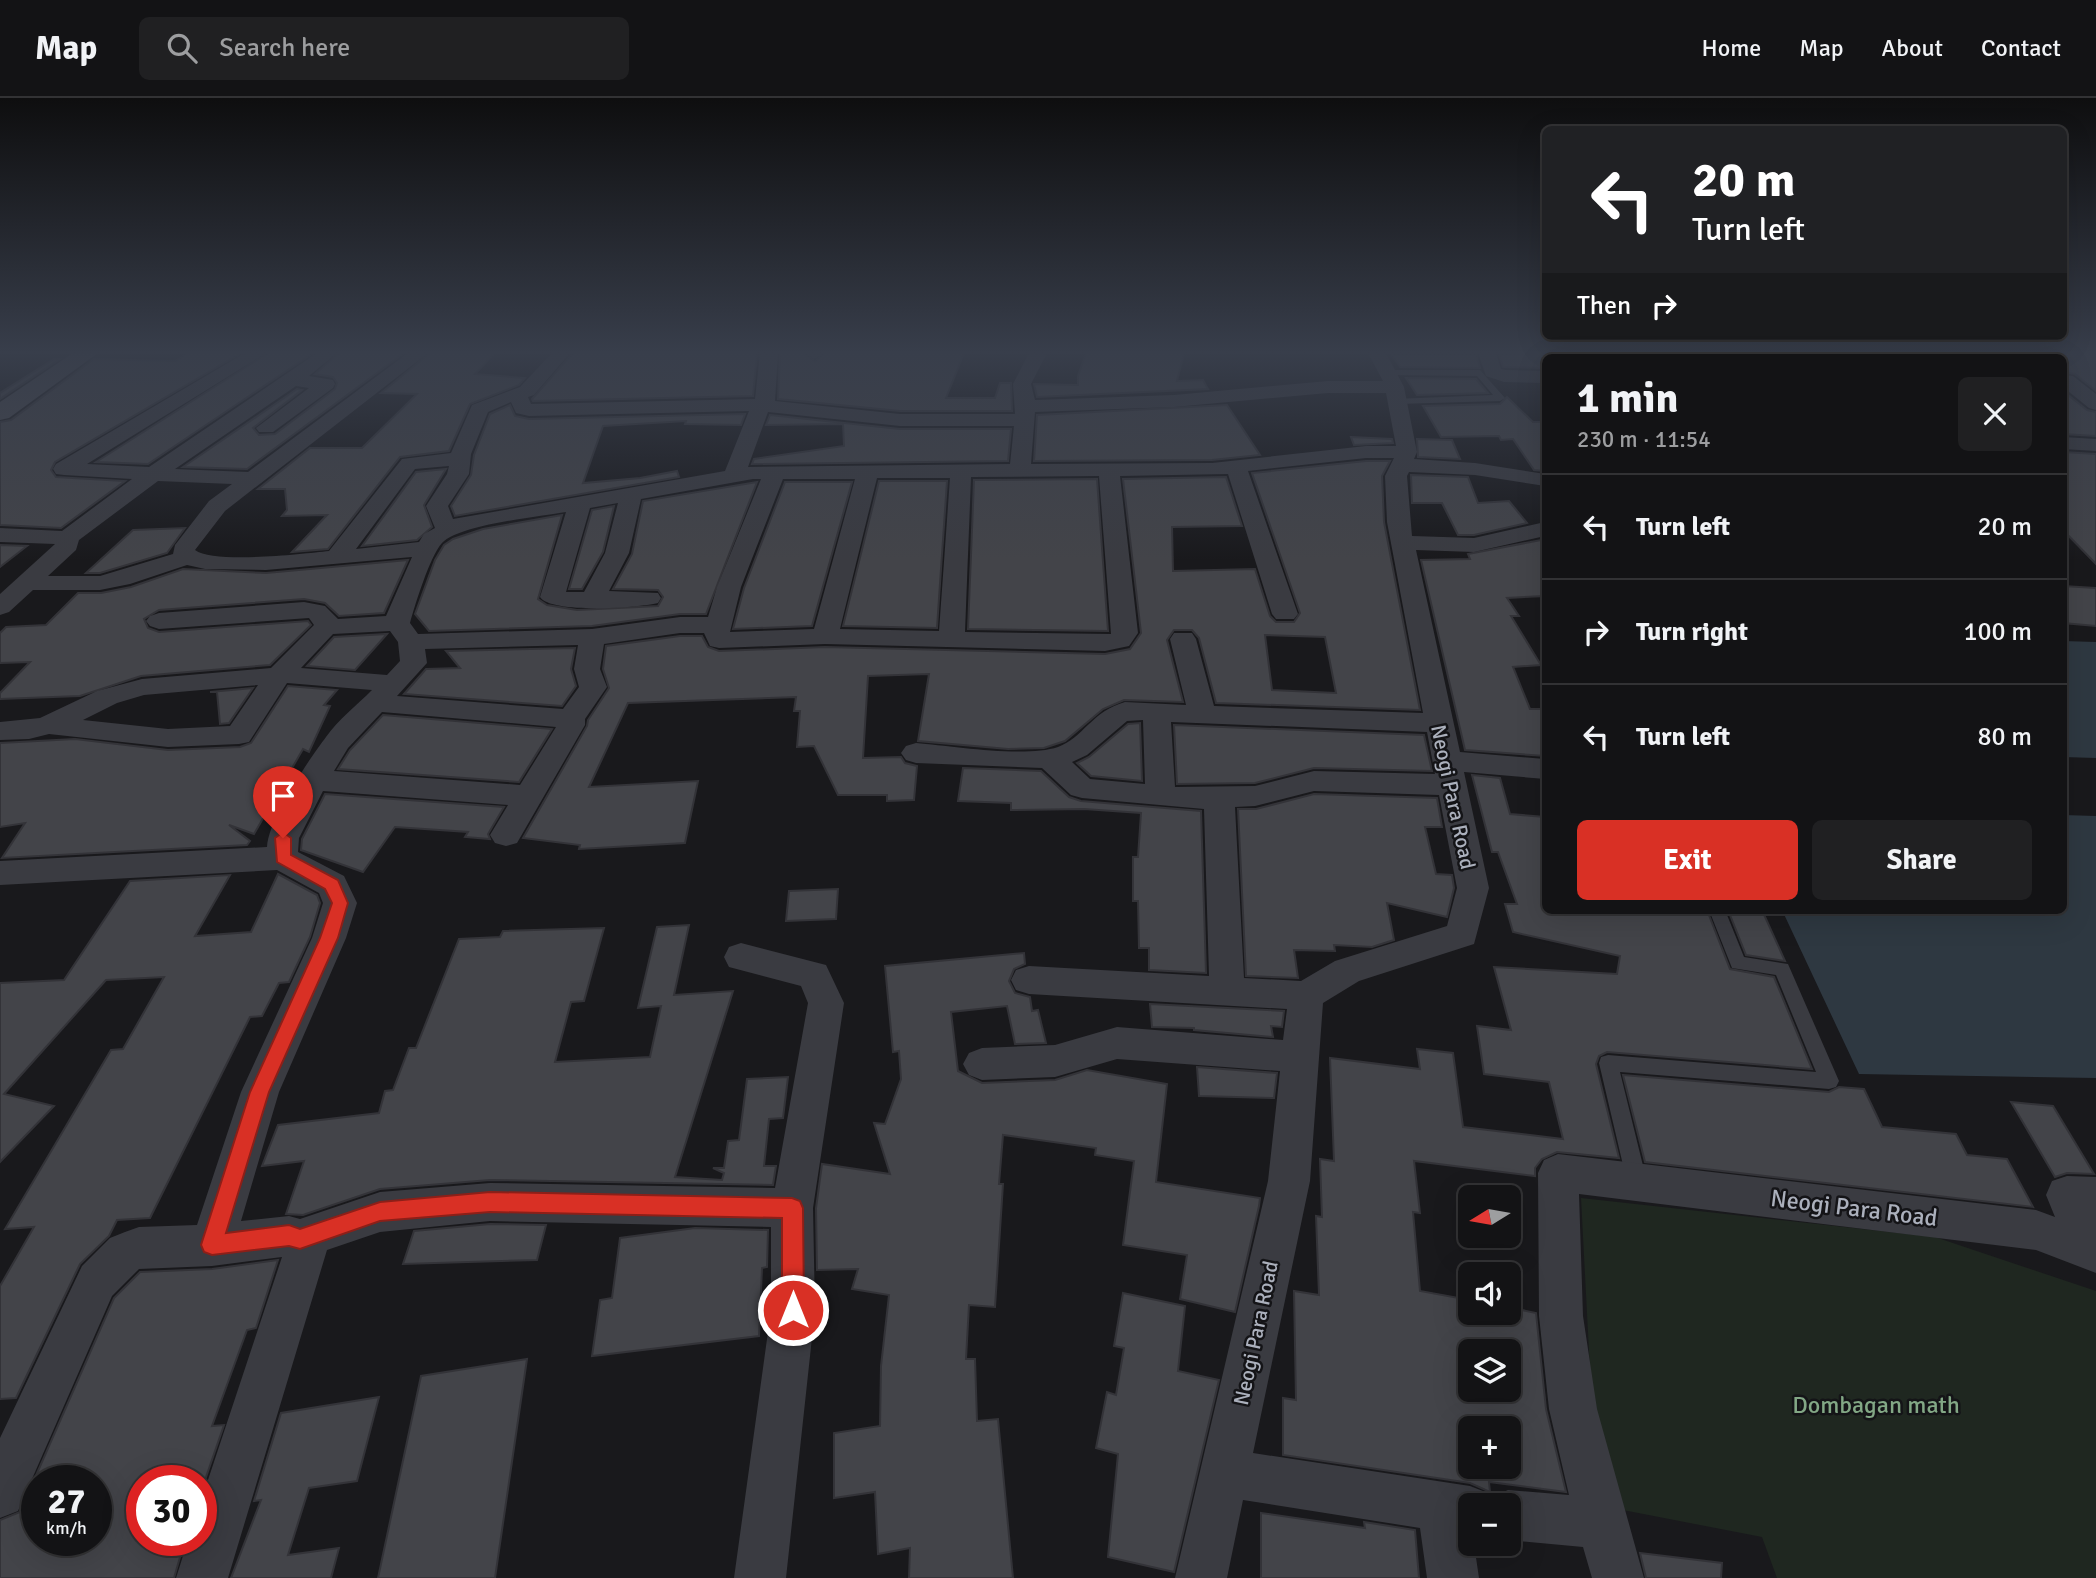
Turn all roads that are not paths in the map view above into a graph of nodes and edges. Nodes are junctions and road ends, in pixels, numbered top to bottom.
1 (142, 422) edge
2 (230, 422) edge
3 (274, 422) edge
4 (327, 422) edge
5 (474, 422) edge
6 (755, 422) edge
7 (1025, 422) edge
8 (1398, 422) edge
9 (266, 428) dead end
10 (2067, 443) edge
11 (2096, 445) edge
12 (461, 459) junction
13 (1405, 459) junction
14 (1236, 467) junction
15 (1020, 470) junction
16 (1109, 470) junction
17 (961, 471) junction
18 (153, 474) junction
19 (774, 474) junction
20 (867, 474) junction
21 (734, 476) junction
22 (251, 479) junction
23 (1542, 480) edge
24 (631, 495) junction
25 (580, 504) junction
26 (1542, 530) edge
27 (0, 536) edge
28 (67, 538) junction
29 (438, 539) junction
30 (1402, 543) junction
31 (338, 556) junction
32 (186, 558) junction
33 (29, 583) junction
34 (649, 598) dead end
35 (592, 600) junction
36 (0, 607) edge
37 (1285, 614) dead end
38 (159, 621) dead end
39 (720, 625) junction
40 (326, 627) junction
41 (404, 632) junction
42 (825, 636) junction
43 (592, 637) junction
44 (952, 638) junction
45 (1183, 639) dead end
46 (279, 676) junction
47 (386, 693) junction
48 (1157, 712) junction
49 (1203, 715) junction
50 (570, 719) junction
51 (1437, 723) junction
52 (49, 725) junction
53 (0, 731) edge
54 (916, 753) dead end
55 (1048, 757) junction
56 (1542, 769) edge
57 (1447, 773) junction
58 (315, 780) junction
59 (1160, 795) junction
60 (529, 796) junction
61 (1219, 797) junction
62 (506, 835) dead end
63 (282, 858) junction
64 (0, 873) edge
65 (1719, 914) edge
66 (741, 957) dead end
67 (1029, 980) dead end
68 (1227, 991) junction
69 (1306, 996) junction
70 (1300, 1057) junction
71 (982, 1064) dead end
72 (1637, 1182) junction
73 (2096, 1196) edge
74 (792, 1208) junction
75 (300, 1239) junction
76 (212, 1245) junction
77 (2093, 1251) edge
78 (1225, 1473) junction
79 (0, 1493) edge
80 (1457, 1510) edge
81 (1521, 1516) edge
82 (1601, 1523) junction
83 (202, 1578) edge
84 (760, 1578) edge
85 (1201, 1578) edge
86 (1453, 1578) edge
87 (1618, 1578) edge

1 - 18 street
2 - 18 street
3 - 9 street
4 - 22 street
5 - 12 street
6 - 21 street
7 - 15 street
8 - 13 street, Neogi Para Road
10 - 11 street
12 - 29 street
12 - 31 street
13 - 14 street
13 - 23 street
13 - 30 street, Neogi Para Road
14 - 16 street
14 - 37 street
15 - 16 street
15 - 17 street
16 - 44 street
17 - 20 street
17 - 44 street
18 - 22 street
18 - 28 street
19 - 20 street
19 - 21 street
19 - 39 street
20 - 42 street
21 - 24 street
22 - 32 street
24 - 25 street
24 - 35 street
25 - 29 street
25 - 35 street
26 - 30 street
27 - 28 street
28 - 33 street
29 - 31 street
29 - 41 street
30 - 51 street, Neogi Para Road
31 - 32 street
32 - 33 street
33 - 36 street
34 - 35 street
38 - 40 street
39 - 42 street
39 - 43 street
40 - 41 street
40 - 46 street
41 - 43 street
41 - 47 street
42 - 44 street
43 - 50 street
45 - 49 street
46 - 47 street
46 - 52 street
46 - 52 street
47 - 50 street
47 - 58 street
48 - 49 street
48 - 55 street
48 - 59 street
49 - 51 street
50 - 60 street
51 - 57 street, Neogi Para Road
52 - 53 street
54 - 55 street
55 - 59 street
56 - 57 street
57 - 61 street
57 - 69 street, Neogi Para Road
58 - 60 street
58 - 63 street
59 - 61 street
60 - 62 street
61 - 68 street
63 - 64 street
63 - 76 street
65 - 72 lane
66 - 74 street
67 - 68 street
68 - 69 street
69 - 70 street, Neogi Para Road
70 - 71 street
70 - 78 street, Neogi Para Road
72 - 77 street, Neogi Para Road
72 - 82 street, Neogi Para Road
73 - 77 street, Neogi Para Road
74 - 75 street
74 - 84 street
75 - 76 street
75 - 83 street
76 - 79 street
78 - 80 street
78 - 85 street, Neogi Para Road
80 - 86 street
81 - 82 street
82 - 87 street

